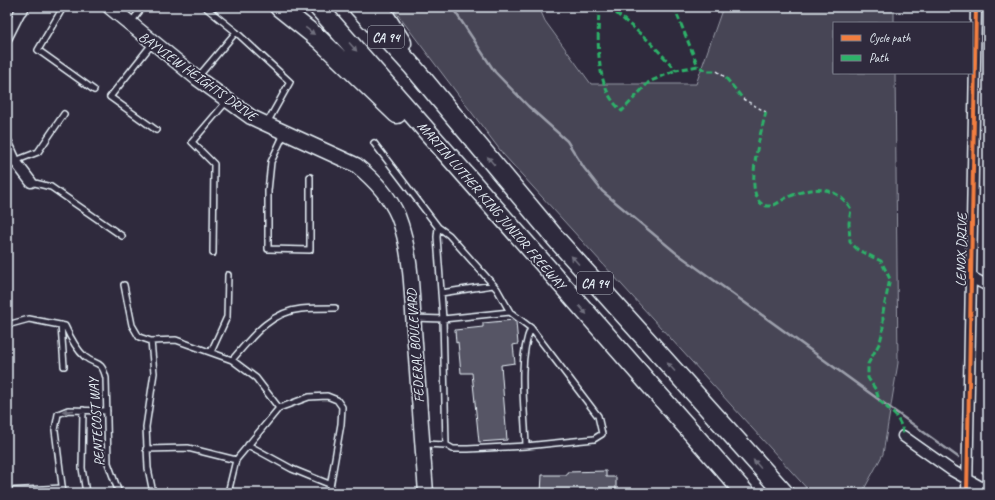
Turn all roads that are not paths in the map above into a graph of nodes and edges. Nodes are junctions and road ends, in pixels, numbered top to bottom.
1 (24, 7) edge
2 (55, 7) edge
3 (110, 7) edge
4 (143, 7) edge
5 (204, 7) edge
6 (280, 7) edge
7 (318, 7) edge
8 (358, 7) edge
9 (379, 7) edge
10 (976, 7) edge
11 (129, 24) junction
12 (236, 32) junction
13 (7, 37) edge
14 (153, 43) junction
15 (413, 67) junction
16 (197, 78) junction
17 (94, 90) dead end
18 (228, 100) junction
19 (64, 114) dead end
20 (267, 124) junction
21 (156, 130) dead end
22 (285, 133) junction
23 (7, 143) edge
24 (374, 143) dead end
25 (11, 164) edge
26 (310, 177) dead end
27 (31, 182) joint
28 (390, 201) joint
29 (438, 228) junction
30 (122, 236) dead end
31 (530, 249) junction
32 (213, 252) dead end
33 (228, 275) dead end
34 (971, 277) junction
35 (124, 285) dead end
36 (493, 285) junction
37 (988, 286) edge
38 (441, 293) junction
39 (335, 308) dead end
40 (510, 312) junction
41 (413, 318) junction
42 (443, 319) junction
43 (7, 325) edge
44 (61, 325) junction
45 (531, 328) junction
46 (151, 341) junction
47 (211, 352) junction
48 (232, 360) junction
49 (64, 366) dead end
50 (643, 377) junction
51 (279, 408) junction
52 (83, 410) junction
53 (107, 411) junction
54 (903, 436) dead end
55 (423, 444) junction
56 (248, 445) junction
57 (446, 445) junction
58 (526, 446) junction
59 (146, 449) junction
60 (236, 460) junction
61 (967, 480) junction
62 (329, 484) junction
63 (62, 490) edge
64 (7, 491) edge
65 (988, 491) edge
66 (86, 493) edge
67 (119, 493) edge
68 (153, 493) edge
69 (228, 493) edge
70 (329, 493) edge
71 (426, 493) edge
72 (728, 493) edge
73 (745, 493) edge
74 (784, 493) edge
75 (967, 493) edge

1 - 13 street
2 - 17 lane
3 - 11 main road, BAYVIEW HEIGHTS DRIVE
4 - 11 lane
5 - 12 lane
6 -> 31 highway
7 -> 31 highway, MARTIN LUTHER KING JUNIOR FREEWAY / CA 94
8 - 15 highway, MARTIN LUTHER KING JUNIOR FREEWAY / CA 94
9 - 15 highway
10 - 34 street, LENOX DRIVE
11 - 14 main road, BAYVIEW HEIGHTS DRIVE
12 - 16 lane
12 - 20 lane
14 - 16 main road, BAYVIEW HEIGHTS DRIVE
14 - 21 lane
74 -> 15 highway, MARTIN LUTHER KING JUNIOR FREEWAY / CA 94
16 - 18 main road, BAYVIEW HEIGHTS DRIVE
18 - 20 main road, BAYVIEW HEIGHTS DRIVE
18 - 32 lane
19 - 25 lane
20 - 22 main road, BAYVIEW HEIGHTS DRIVE
22 - 26 lane
22 - 28 main road, BAYVIEW HEIGHTS DRIVE
23 - 25 street
24 - 29 lane
25 - 27 street
27 - 30 lane
28 - 41 main road, FEDERAL BOULEVARD
29 - 36 lane
29 - 38 lane
31 -> 50 highway, MARTIN LUTHER KING JUNIOR FREEWAY / CA 94
33 - 47 lane
34 - 37 street
34 - 61 street, LENOX DRIVE
35 - 46 lane
36 - 38 lane
36 - 40 lane
38 - 42 lane
39 - 48 lane
40 - 42 lane
40 - 45 lane
41 - 42 lane
41 - 55 main road, FEDERAL BOULEVARD
42 - 57 lane
43 - 44 lane
44 - 49 lane
44 - 53 lane, PENTECOST WAY
45 - 58 lane
45 - 58 lane
46 - 47 lane
46 - 59 lane
47 - 48 lane
48 - 51 lane
50 - 72 highway
50 - 73 highway, MARTIN LUTHER KING JUNIOR FREEWAY / CA 94
51 - 56 lane
51 - 62 lane
52 - 53 lane
52 -> 63 lane
52 - 66 lane
53 - 67 lane, PENTECOST WAY
54 - 61 street
55 - 57 lane
55 - 71 main road, FEDERAL BOULEVARD
56 - 60 lane
56 - 62 lane
57 - 58 lane
59 - 60 lane
59 - 68 lane
60 - 69 lane
61 - 65 street
61 - 75 street, LENOX DRIVE
62 - 70 lane
63 - 64 lane

